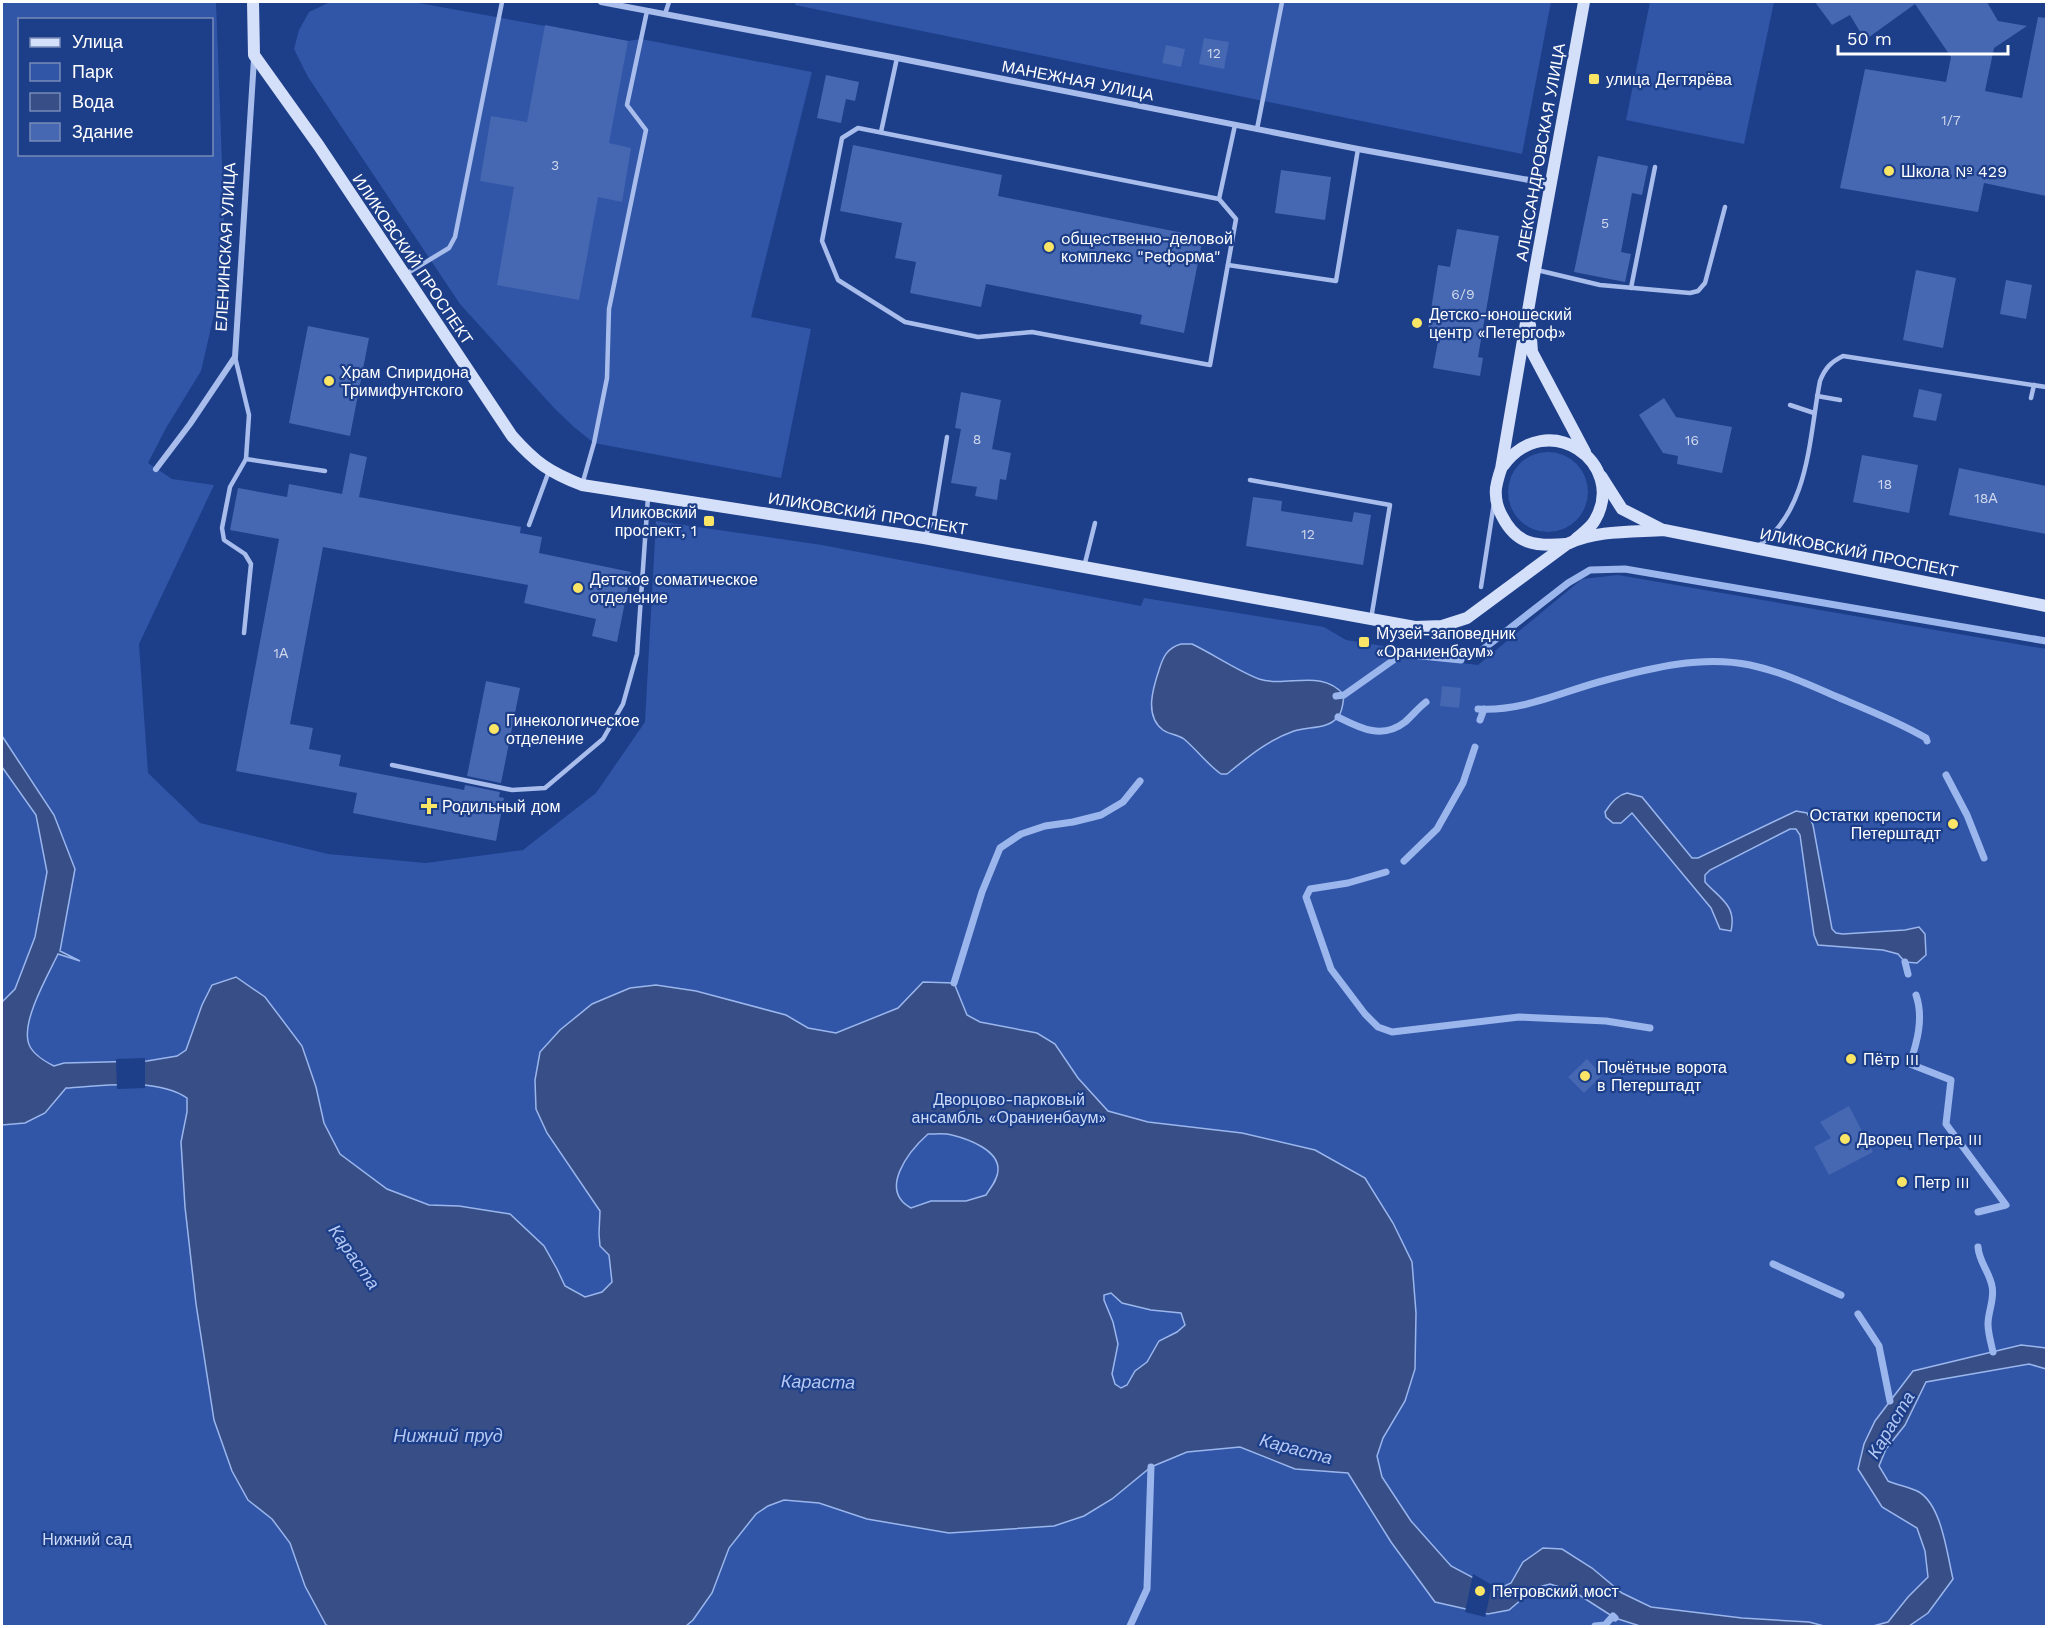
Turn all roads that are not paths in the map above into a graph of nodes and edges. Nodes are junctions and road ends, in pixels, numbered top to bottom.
1 (254, 2) edge
2 (502, 2) edge
3 (601, 2) edge
4 (669, 2) edge
5 (1282, 2) edge
6 (1584, 2) edge
7 (647, 11) junction
8 (665, 14) junction
9 (254, 55) junction
10 (897, 58) junction
11 (1235, 125) junction
12 (1257, 129) junction
13 (881, 132) junction
14 (1358, 149) junction
15 (1655, 167) dead end
16 (1551, 184) junction
17 (1219, 199) junction
18 (1725, 207) dead end
19 (1228, 265) junction
20 (1535, 270) junction
21 (404, 275) junction
22 (1631, 288) junction
23 (1528, 309) junction
24 (235, 357) junction
25 (2034, 385) junction
26 (2046, 387) edge
27 (1817, 396) junction
28 (2031, 398) dead end
29 (1840, 400) dead end
30 (1790, 405) dead end
31 (1814, 413) junction
32 (947, 437) dead end
33 (1587, 455) junction
34 (246, 459) junction
35 (156, 469) dead end
36 (1501, 469) junction
37 (325, 471) dead end
38 (549, 471) junction
39 (1250, 480) dead end
40 (582, 485) junction
41 (1496, 489) junction
42 (648, 495) junction
43 (1095, 523) dead end
44 (529, 525) dead end
45 (1664, 531) junction
46 (924, 538) junction
47 (1570, 542) junction
48 (1755, 548) junction
49 (1084, 567) junction
50 (1481, 587) dead end
51 (2046, 606) edge
52 (1371, 619) junction
53 (244, 633) dead end
54 (392, 765) dead end

1 - 9 main road, ЕЛЕНИНСКАЯ УЛИЦА
2 - 21 lane
3 - 7 street, МАНЕЖНАЯ УЛИЦА
4 - 8 lane
5 - 12 lane
6 - 16 main road, АЛЕКСАНДРОВСКАЯ УЛИЦА
7 - 8 street, МАНЕЖНАЯ УЛИЦА
7 - 40 lane
8 - 10 street, МАНЕЖНАЯ УЛИЦА
9 - 21 main road, ИЛИКОВСКИЙ ПРОСПЕКТ
9 - 24 street, ЕЛЕНИНСКАЯ УЛИЦА
10 - 11 street, МАНЕЖНАЯ УЛИЦА
10 - 13 lane
11 - 12 street, МАНЕЖНАЯ УЛИЦА
11 - 17 lane
12 - 14 street, МАНЕЖНАЯ УЛИЦА
13 - 17 lane
13 - 19 lane
14 - 16 street, МАНЕЖНАЯ УЛИЦА
14 - 19 lane
15 - 22 lane
16 - 20 main road, АЛЕКСАНДРОВСКАЯ УЛИЦА
17 - 19 lane
18 - 22 lane
20 - 22 lane
20 - 23 main road, АЛЕКСАНДРОВСКАЯ УЛИЦА
21 - 38 main road, ИЛИКОВСКИЙ ПРОСПЕКТ
23 - 33 main road, АЛЕКСАНДРОВСКАЯ УЛИЦА
23 - 36 main road, АЛЕКСАНДРОВСКАЯ УЛИЦА
24 - 34 lane
24 - 35 street
25 - 26 lane
25 - 27 lane
25 - 28 lane
27 - 29 lane
27 - 31 lane
30 - 31 lane
31 - 48 lane
32 - 46 lane
33 - 36 main road
33 - 45 main road, ИЛИКОВСКИЙ ПРОСПЕКТ
33 - 47 main road
34 - 37 lane
34 - 53 lane
36 - 41 main road, АЛЕКСАНДРОВСКАЯ УЛИЦА
38 - 40 main road, ИЛИКОВСКИЙ ПРОСПЕКТ
38 - 44 lane
39 - 52 lane
40 - 42 main road, ИЛИКОВСКИЙ ПРОСПЕКТ
41 - 47 main road
41 - 50 lane
42 - 46 main road, ИЛИКОВСКИЙ ПРОСПЕКТ
42 - 54 lane
43 - 49 lane
45 - 47 main road, ИЛИКОВСКИЙ ПРОСПЕКТ
45 - 48 main road, ИЛИКОВСКИЙ ПРОСПЕКТ
46 - 49 main road, ИЛИКОВСКИЙ ПРОСПЕКТ
47 - 52 main road, ИЛИКОВСКИЙ ПРОСПЕКТ
48 - 51 main road, ИЛИКОВСКИЙ ПРОСПЕКТ
49 - 52 main road, ИЛИКОВСКИЙ ПРОСПЕКТ

